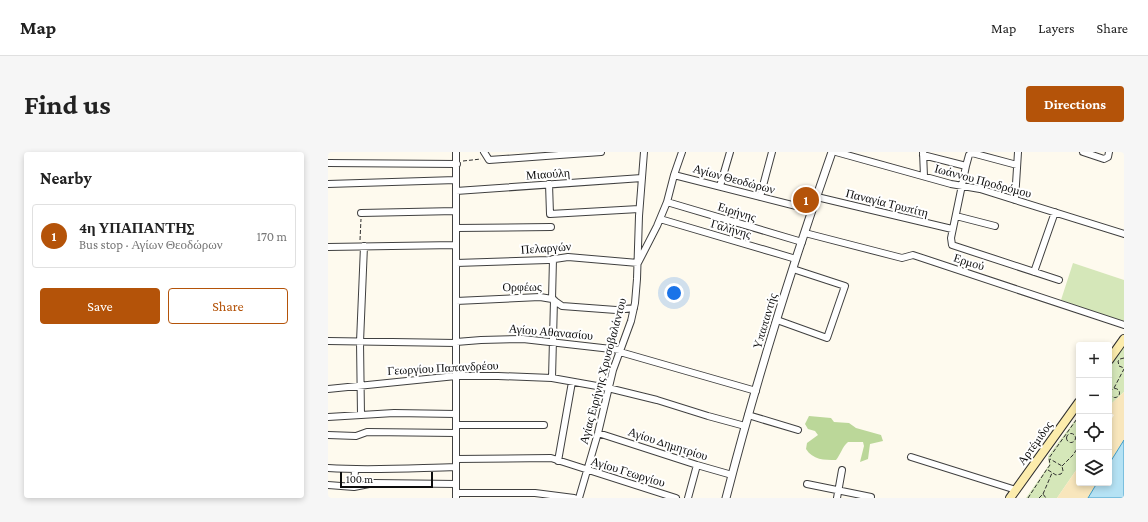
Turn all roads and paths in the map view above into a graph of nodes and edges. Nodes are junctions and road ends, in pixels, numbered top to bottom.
1 (456, 152) edge
2 (601, 152) edge
3 (644, 152) edge
4 (682, 152) edge
5 (730, 152) edge
6 (772, 152) edge
7 (832, 152) edge
8 (836, 152) edge
9 (1018, 152) edge
10 (1083, 152) edge
11 (1109, 152) edge
12 (535, 154) edge
13 (923, 154) edge
14 (486, 155) edge
15 (505, 155) edge
16 (456, 162) junction
17 (328, 163) edge
18 (1017, 165) junction
19 (966, 166) junction
20 (674, 174) junction
21 (924, 176) junction
22 (642, 178) junction
23 (456, 180) junction
24 (328, 184) edge
25 (549, 184) junction
26 (720, 186) junction
27 (963, 186) junction
28 (456, 191) junction
29 (760, 197) junction
30 (817, 197) junction
31 (1015, 200) junction
32 (667, 202) junction
33 (639, 209) junction
34 (812, 210) junction
35 (456, 211) junction
36 (1055, 212) junction
37 (361, 213) joint
38 (956, 216) junction
39 (660, 219) junction
40 (995, 226) dead end
41 (551, 227) dead end
42 (456, 228) junction
43 (952, 229) junction
44 (804, 233) junction
45 (1124, 234) edge
46 (802, 242) junction
47 (456, 245) junction
48 (362, 246) junction
49 (328, 247) edge
50 (553, 259) junction
51 (796, 259) junction
52 (456, 263) junction
53 (638, 263) junction
54 (793, 269) junction
55 (1034, 272) junction
56 (1060, 280) dead end
57 (553, 299) junction
58 (456, 301) junction
59 (634, 308) junction
60 (777, 320) junction
61 (1124, 325) edge
62 (1124, 339) edge
63 (328, 342) edge
64 (360, 342) junction
65 (456, 342) junction
66 (552, 342) junction
67 (620, 351) junction
68 (1112, 356) edge
69 (1124, 358) edge
70 (1124, 369) edge
71 (456, 376) junction
72 (552, 378) junction
73 (572, 382) junction
74 (361, 385) junction
75 (608, 388) junction
76 (328, 389) edge
77 (1113, 389) joint
78 (756, 391) junction
79 (1112, 396) edge
80 (1076, 406) edge
81 (456, 414) junction
82 (361, 415) junction
83 (748, 415) junction
84 (328, 417) edge
85 (1076, 420) edge
86 (544, 425) dead end
87 (456, 426) junction
88 (745, 426) junction
89 (798, 430) dead end
90 (456, 433) junction
91 (598, 433) junction
92 (328, 435) edge
93 (1076, 437) joint
94 (1076, 450) edge
95 (911, 457) dead end
96 (1050, 458) junction
97 (456, 459) junction
98 (558, 461) junction
99 (697, 465) junction
100 (1062, 466) junction
101 (456, 467) junction
102 (328, 468) edge
103 (1047, 469) junction
104 (355, 470) junction
105 (842, 470) dead end
106 (587, 471) junction
107 (1052, 473) junction
108 (732, 475) junction
109 (456, 484) junction
110 (807, 484) dead end
111 (328, 485) edge
112 (354, 487) junction
113 (838, 490) junction
114 (1016, 490) junction
115 (1043, 494) junction
116 (456, 495) edge
117 (871, 497) dead end
118 (574, 498) edge
119 (579, 498) edge
120 (676, 498) edge
121 (688, 498) edge
122 (726, 498) edge
123 (837, 498) edge
124 (1010, 498) edge
125 (1028, 498) edge
126 (1039, 498) edge
127 (1046, 498) edge

1 - 16 street
2 - 12 street
3 - 22 street, Αγίας Ειρήνης Χρυσοβαλάντου
4 - 20 street
5 - 26 street
6 - 29 street
7 - 30 street, Υπαπαντής
8 - 21 street, Ιωάννου Προδρόμου
9 - 18 street
10 - 11 street
12 - 15 street
13 - 19 street
13 - 21 street
14 - 15 street
14 - 16 path
16 - 17 street
16 - 23 street
18 - 19 street
18 - 31 street
19 - 27 street
20 - 26 street, Αγίων Θεοδώρων
20 - 32 street
21 - 27 street, Ιωάννου Προδρόμου
22 - 25 street, Μιαούλη
22 - 33 street, Αγίας Ειρήνης Χρυσοβαλάντου
23 - 24 street
23 - 28 street
25 - 28 street, Μιαούλη
25 - 33 street
26 - 29 street, Αγίων Θεοδώρων
27 - 31 street, Ιωάννου Προδρόμου
27 - 38 street
28 - 35 street
29 - 34 street, Αγίων Θεοδώρων
30 - 34 street, Υπαπαντής
30 - 43 street, Παναγία Τρυπίτη
31 - 36 street, Ιωάννου Προδρόμου
32 - 39 street
32 - 46 street, Ειρήνης
33 - 53 street, Αγίας Ειρήνης Χρυσοβαλάντου
34 - 44 street, Υπαπαντής
35 - 37 street
35 - 42 street
36 - 45 street, Ιωάννου Προδρόμου
36 - 55 street
37 - 48 path
38 - 40 street
38 - 43 street
39 - 51 street, Γαλήνης
39 - 53 street
41 - 42 street
42 - 47 street
43 - 55 street
44 - 46 street, Υπαπαντής
44 - 61 street, Ερμού
46 - 51 street, Υπαπαντής
47 - 48 street
47 - 52 street
48 - 49 street
48 - 64 street
50 - 52 street, Πελαργών
50 - 53 street, Πελαργών
50 - 57 street
51 - 54 street, Υπαπαντής
52 - 58 street
53 - 59 street, Αγίας Ειρήνης Χρυσοβαλάντου
54 - 60 street, Υπαπαντής
54 - 60 street
55 - 56 street
57 - 58 street, Ορφέως
57 - 59 street, Ορφέως
57 - 66 street
58 - 65 street
59 - 67 street, Αγίας Ειρήνης Χρυσοβαλάντου
60 - 78 street, Υπαπαντής
62 - 68 main road
63 - 64 street, Αγίου Αθανασίου
64 - 65 street, Αγίου Αθανασίου
64 - 74 street
65 - 66 street, Αγίου Αθανασίου
65 - 71 street
66 - 67 street, Αγίου Αθανασίου
66 - 72 street
67 - 75 street, Αγίας Ειρήνης Χρυσοβαλάντου
67 - 78 street, Αγίου Αθανασίου
69 - 70 path
70 - 77 path
71 - 72 street, Γεωργίου Παπανδρέου
71 - 74 street, Γεωργίου Παπανδρέου
71 - 81 street
72 - 73 street, Γεωργίου Παπανδρέου
73 - 75 street, Γεωργίου Παπανδρέου
73 - 98 street
74 - 76 street, Γεωργίου Παπανδρέου
74 - 82 street
75 - 88 street, Γεωργίου Παπανδρέου
75 - 91 street, Αγίας Ειρήνης Χρυσοβαλάντου
77 - 79 path
78 - 83 street, Υπαπαντής
80 - 114 main road, Αρτέμιδος
81 - 82 street
81 - 87 street
82 - 84 street
83 - 88 street, Υπαπαντής
83 - 89 street
85 - 96 path
86 - 87 street
87 - 90 street
88 - 108 street, Υπαπαντής
90 - 92 street
90 - 97 street
91 - 99 street, Αγίου Δημητρίου
91 - 106 street, Αγίας Ειρήνης Χρυσοβαλάντου
93 - 93 path
94 - 100 path
95 - 114 street
96 - 100 path
96 - 103 path
97 - 98 street, Αγίου Γεωργίου
97 - 101 street
98 - 106 street, Αγίου Γεωργίου
99 - 108 street, Αγίου Δημητρίου
99 - 121 street
100 - 107 path
101 - 104 street
101 - 109 street
102 - 104 street
103 - 107 path
103 - 125 path
104 - 112 street
105 - 113 street
106 - 119 street, Αγίας Ειρήνης Χρυσοβαλάντου
106 - 120 street, Αγίου Γεωργίου
107 - 115 path
108 - 122 street, Υπαπαντής
109 - 112 street
109 - 116 street
110 - 113 street
111 - 112 street
113 - 117 street
113 - 123 street
114 - 124 main road, Αρτέμιδος
115 - 126 path
115 - 127 path
116 - 118 street

